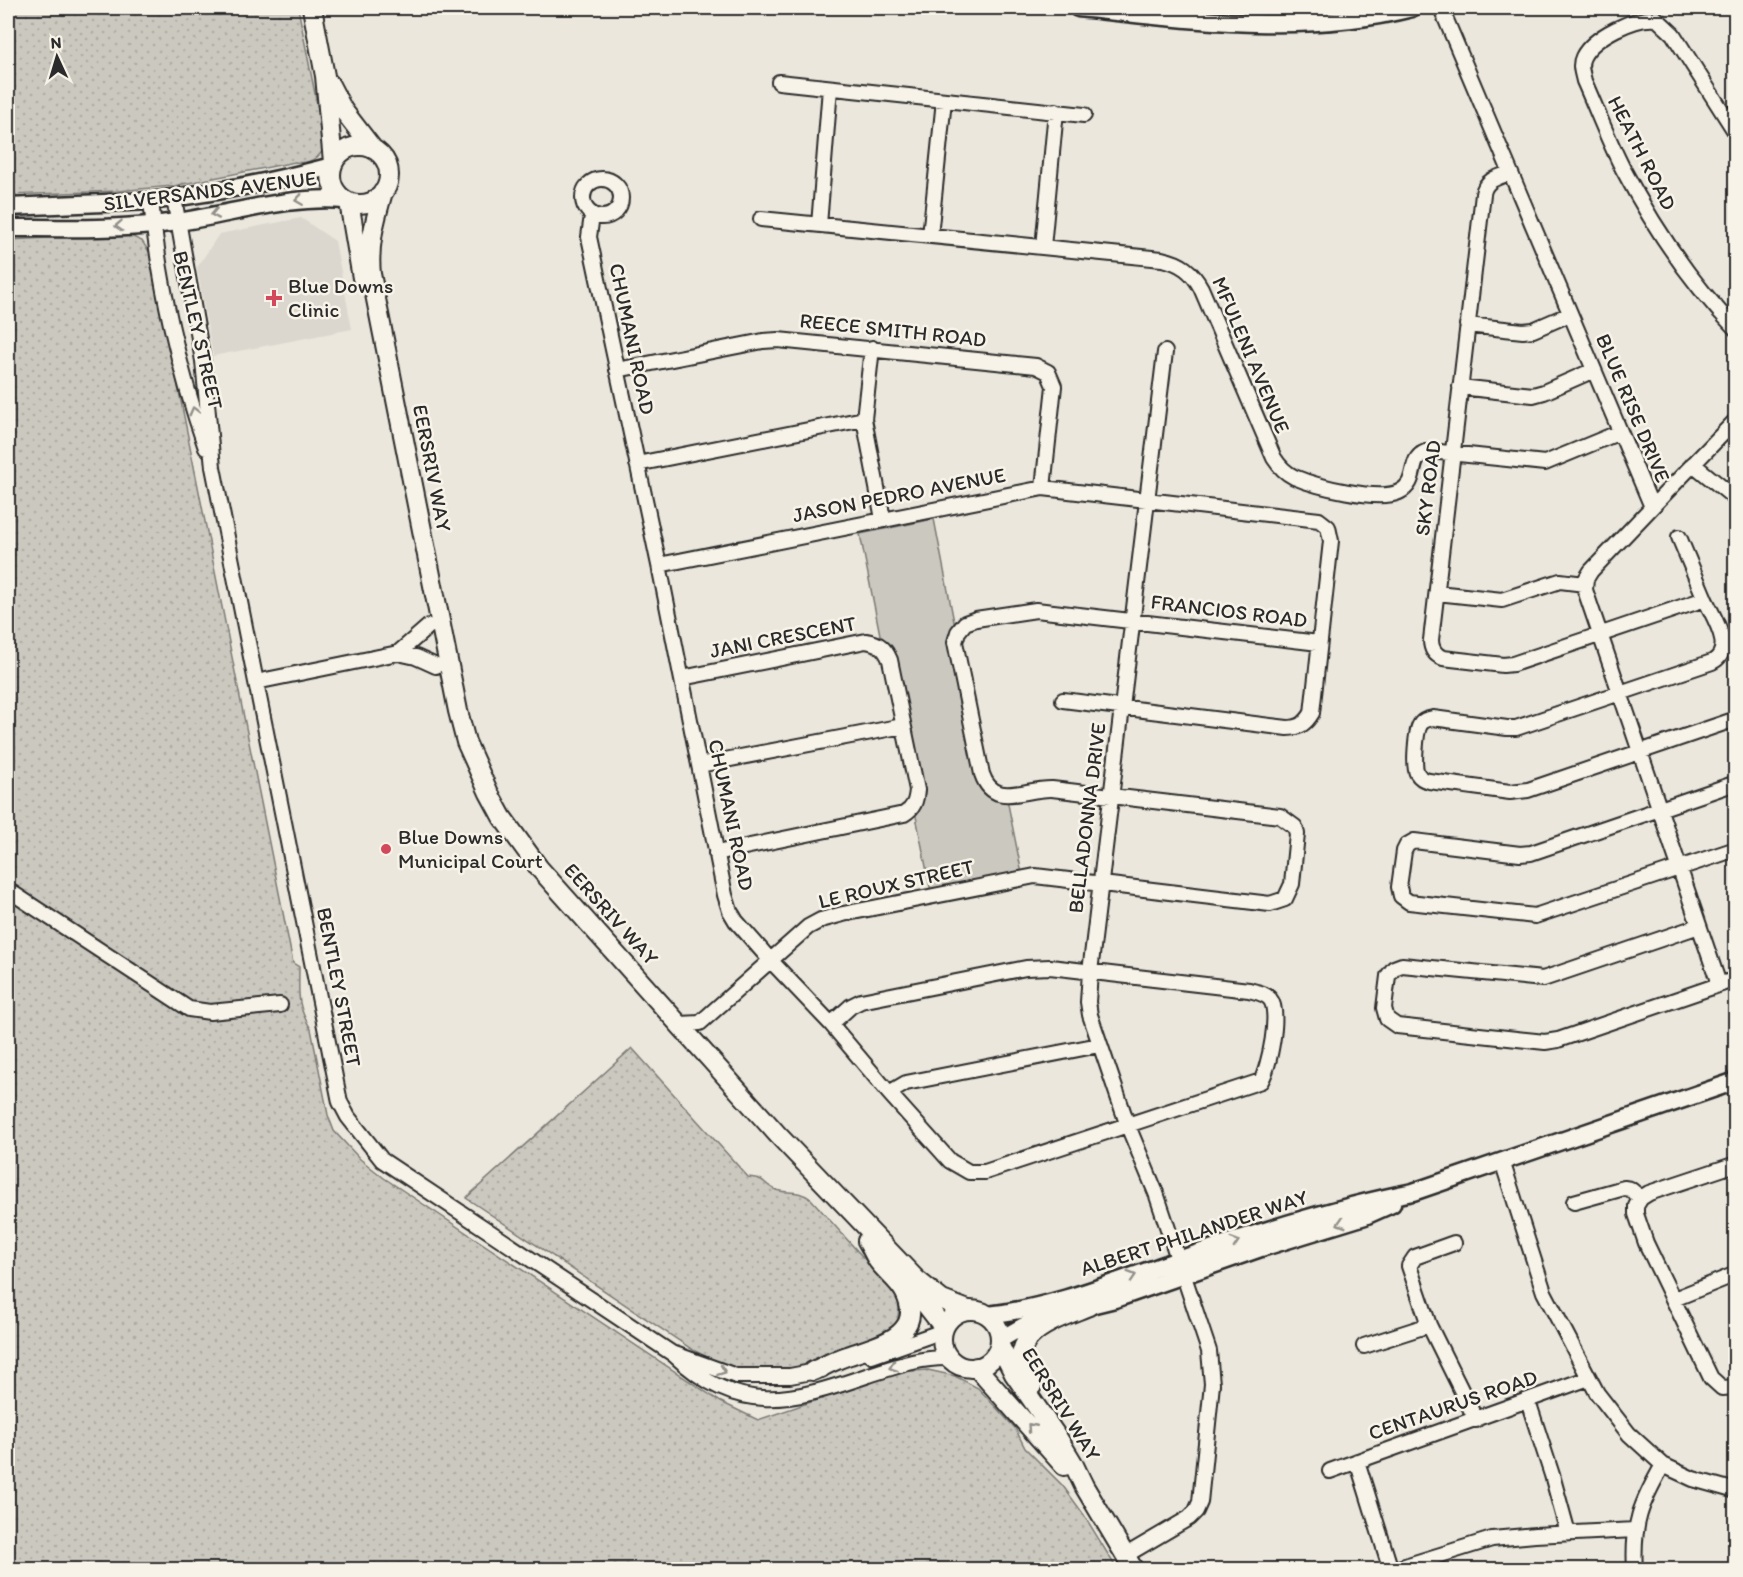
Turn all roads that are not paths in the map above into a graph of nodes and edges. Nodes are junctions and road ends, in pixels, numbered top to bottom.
1 (312, 8) edge
2 (1078, 8) edge
3 (1412, 8) edge
4 (1440, 8) edge
5 (325, 76) junction
6 (779, 82) dead end
7 (830, 88) junction
8 (944, 100) junction
9 (1056, 111) junction
10 (1084, 115) dead end
11 (1736, 133) edge
12 (373, 149) junction
13 (333, 164) junction
14 (1510, 173) junction
15 (383, 192) junction
16 (174, 198) junction
17 (150, 201) junction
18 (347, 201) junction
19 (8, 207) edge
20 (592, 215) dead end
21 (761, 219) dead end
22 (177, 222) junction
23 (153, 224) junction
24 (819, 225) junction
25 (8, 228) edge
26 (930, 236) junction
27 (1043, 247) junction
28 (1570, 314) junction
29 (1467, 325) junction
30 (1736, 329) edge
31 (872, 348) junction
32 (1165, 352) dead end
33 (203, 361) junction
34 (182, 366) junction
35 (617, 370) junction
36 (1594, 370) junction
37 (1461, 387) junction
38 (864, 419) junction
39 (1736, 420) edge
40 (1620, 432) junction
41 (1453, 453) junction
42 (636, 464) junction
43 (1693, 464) junction
44 (213, 467) junction
45 (1043, 488) junction
46 (1736, 500) edge
47 (1148, 501) junction
48 (1652, 507) junction
49 (883, 519) junction
50 (1679, 537) dead end
51 (659, 565) junction
52 (1585, 584) junction
53 (1437, 593) junction
54 (1705, 599) junction
55 (1133, 620) junction
56 (429, 626) junction
57 (1600, 635) junction
58 (1319, 643) junction
59 (398, 653) junction
60 (436, 666) junction
61 (682, 678) junction
62 (256, 682) junction
63 (1620, 693) junction
64 (1063, 700) dead end
65 (1122, 708) junction
66 (1736, 719) edge
67 (903, 726) junction
68 (1639, 751) junction
69 (699, 765) junction
70 (1736, 783) edge
71 (1112, 796) junction
72 (1659, 810) junction
73 (1736, 849) edge
74 (716, 853) junction
75 (1679, 868) junction
76 (1101, 884) junction
77 (8, 890) edge
78 (1699, 926) junction
79 (771, 961) junction
80 (1090, 972) junction
81 (1736, 979) edge
82 (1719, 984) junction
83 (280, 1005) dead end
84 (700, 1023) junction
85 (680, 1024) junction
86 (831, 1024) junction
87 (1099, 1045) junction
88 (700, 1048) junction
89 (1736, 1081) edge
90 (889, 1093) junction
91 (1128, 1126) junction
92 (1502, 1161) junction
93 (1736, 1164) edge
94 (1641, 1198) junction
95 (1574, 1202) dead end
96 (867, 1241) junction
97 (1454, 1243) dead end
98 (1182, 1268) junction
99 (1736, 1274) edge
100 (1674, 1299) junction
101 (1089, 1306) junction
102 (969, 1310) junction
103 (988, 1315) junction
104 (1429, 1325) junction
105 (944, 1330) junction
106 (1000, 1342) junction
107 (1364, 1346) dead end
108 (673, 1354) junction
109 (950, 1358) junction
110 (976, 1367) junction
111 (813, 1371) junction
112 (1589, 1378) junction
113 (1729, 1387) edge
114 (1528, 1401) junction
115 (1476, 1420) junction
116 (1357, 1461) junction
117 (1074, 1463) junction
118 (1663, 1465) junction
119 (1330, 1471) dead end
120 (1084, 1486) junction
121 (1736, 1491) edge
122 (1635, 1530) junction
123 (1568, 1533) junction
124 (1130, 1562) edge
125 (1392, 1569) edge
126 (1635, 1569) edge

1 - 5 main road
2 - 3 street
4 - 14 street, BLUE RISE DRIVE
5 - 12 main road
5 - 13 main road
6 - 7 street
7 - 8 street
7 - 24 street
8 - 9 street
8 - 26 street
9 - 10 street
9 - 27 street
11 - 30 street, HEATH ROAD
12 - 13 main road
12 - 15 main road
13 - 16 street, SILVERSANDS AVENUE
13 - 18 main road
14 - 28 street, BLUE RISE DRIVE
14 - 29 street, SKY ROAD
15 - 18 main road
15 - 85 main road, EERSRIV WAY
16 - 17 street, SILVERSANDS AVENUE
16 - 22 street, BENTLEY STREET
17 - 19 street, SILVERSANDS AVENUE
17 - 23 street, BENTLEY STREET
18 -> 22 street, SILVERSANDS AVENUE
18 - 56 main road, EERSRIV WAY
20 - 35 street, CHUMANI ROAD
21 - 24 street, MFULENI AVENUE
22 - 23 street, SILVERSANDS AVENUE
22 - 33 street, BENTLEY STREET
23 -> 25 street, SILVERSANDS AVENUE
23 - 34 street, BENTLEY STREET
24 - 26 street, MFULENI AVENUE
26 - 27 street, MFULENI AVENUE
27 - 41 street, MFULENI AVENUE
28 - 29 street
28 - 36 street, BLUE RISE DRIVE
29 - 37 street, SKY ROAD
31 - 35 street, REECE SMITH ROAD
31 - 38 street
31 - 45 street, REECE SMITH ROAD
32 - 47 street, BELLADONNA DRIVE
33 - 34 street
33 - 44 street, BENTLEY STREET
44 -> 34 street, BENTLEY STREET
35 - 42 street, CHUMANI ROAD
36 - 37 street
36 - 40 street, BLUE RISE DRIVE
37 - 41 street, SKY ROAD
38 - 42 street
38 - 49 street
39 - 43 street
40 - 41 street
40 - 48 street, BLUE RISE DRIVE
41 - 53 street, SKY ROAD
42 - 51 street, CHUMANI ROAD
43 - 46 street
43 - 48 street
44 - 62 street, BENTLEY STREET
45 - 47 street, JASON PEDRO AVENUE
45 - 49 street, JASON PEDRO AVENUE
47 - 55 street, BELLADONNA DRIVE
47 - 58 street, JASON PEDRO AVENUE
48 - 52 street, BLUE RISE DRIVE
49 - 51 street, JASON PEDRO AVENUE
50 - 54 street
51 - 61 street, CHUMANI ROAD
52 - 53 street
52 - 57 street
53 - 57 street, SKY ROAD
54 - 57 street, SKY ROAD
54 - 63 street
55 - 58 street, FRANCIOS ROAD
55 - 65 street, BELLADONNA DRIVE
55 - 71 street, FRANCIOS ROAD
56 - 59 street
56 - 60 main road, EERSRIV WAY
57 - 63 street
58 - 65 street
59 - 60 street
59 - 62 street
60 - 96 main road, EERSRIV WAY
61 - 67 street, JANI CRESCENT
61 - 69 street, CHUMANI ROAD
62 - 108 street, BENTLEY STREET
63 - 68 street
63 - 68 street
64 - 65 street
65 - 71 street, BELLADONNA DRIVE
66 - 68 street
67 - 69 street
67 - 74 street, JANI CRESCENT
68 - 72 street
69 - 74 street, CHUMANI ROAD
70 - 72 street
71 - 76 street, BELLADONNA DRIVE
71 - 76 street, LE ROUX STREET
72 - 75 street
72 - 75 street
73 - 75 street
74 - 79 street, CHUMANI ROAD
75 - 78 street
76 - 79 street, LE ROUX STREET
76 - 80 street, BELLADONNA DRIVE
77 - 83 street
78 - 82 street
78 - 82 street
79 - 84 street, LE ROUX STREET
79 - 86 street, CHUMANI ROAD
80 - 86 street
80 - 87 street, BELLADONNA DRIVE
80 - 91 street, CHUMANI ROAD
81 - 82 street
84 - 85 street
84 - 88 street
85 - 88 main road, EERSRIV WAY
86 - 90 street, CHUMANI ROAD
87 - 90 street
87 - 91 street, BELLADONNA DRIVE
88 - 102 main road, EERSRIV WAY
89 - 92 street, ALBERT PHILANDER WAY
90 - 91 street, CHUMANI ROAD
91 - 98 street, BELLADONNA DRIVE
92 - 98 street, ALBERT PHILANDER WAY
92 - 112 street
93 - 94 street
94 - 95 street
94 - 100 street
96 - 105 main road, EERSRIV WAY
96 - 111 main road
97 - 104 street
98 - 101 street, ALBERT PHILANDER WAY
103 -> 98 street, ALBERT PHILANDER WAY
98 - 124 street, BELLADONNA DRIVE
99 - 100 street
100 - 113 street
101 - 106 street, ALBERT PHILANDER WAY
101 - 117 main road
102 - 103 main road
102 - 105 main road
103 - 106 main road
104 - 107 street
104 - 115 street
105 - 109 main road
105 - 111 street, BENTLEY STREET
106 - 110 main road
106 - 117 main road, EERSRIV WAY
109 -> 108 street, BENTLEY STREET
108 -> 111 street, BENTLEY STREET
109 - 110 main road
120 -> 110 main road, EERSRIV WAY
112 - 114 street, CENTAURUS ROAD
112 - 118 street
114 - 115 street, CENTAURUS ROAD
114 - 123 street
115 - 116 street, CENTAURUS ROAD
116 - 119 street, CENTAURUS ROAD
116 - 125 street
117 - 120 main road, EERSRIV WAY
118 - 121 street
118 - 122 street
120 - 124 main road, EERSRIV WAY
122 - 123 street
122 - 126 street
123 - 125 street

